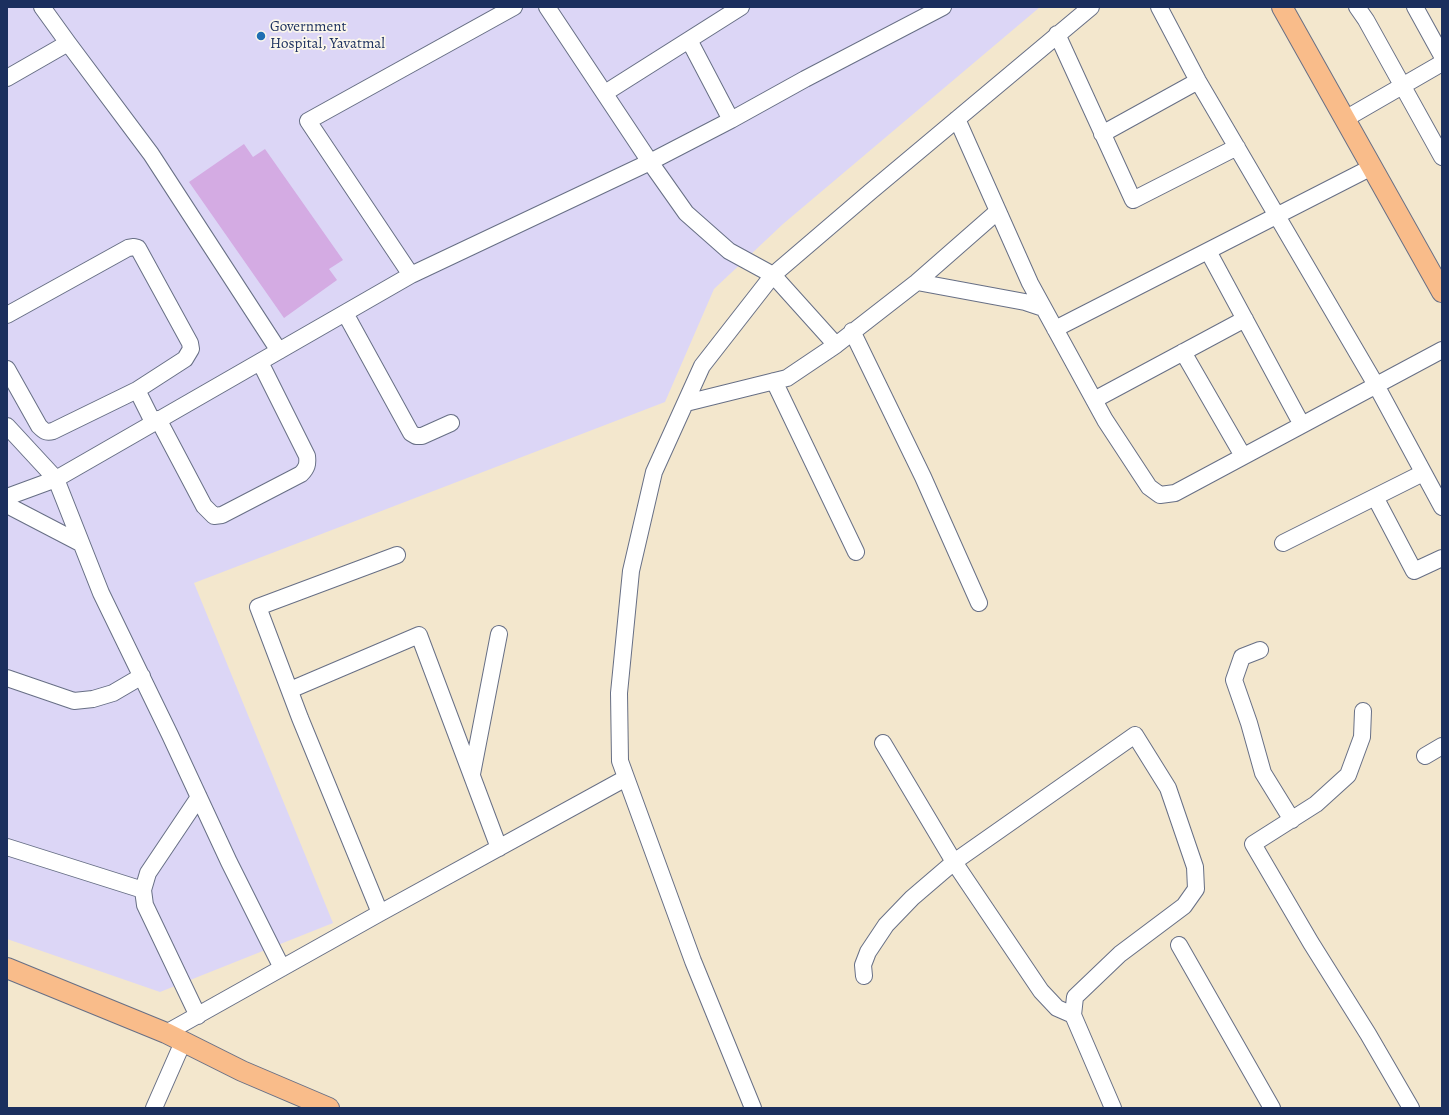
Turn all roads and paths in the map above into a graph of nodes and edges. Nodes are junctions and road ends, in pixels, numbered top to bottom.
1 (42, 7) edge
2 (514, 7) edge
3 (547, 7) edge
4 (741, 7) edge
5 (943, 7) edge
6 (1091, 7) edge
7 (1159, 7) edge
8 (1282, 7) edge
9 (1357, 7) edge
10 (1415, 7) edge
11 (1057, 34) junction
12 (689, 40) junction
13 (68, 44) junction
14 (1442, 56) edge
15 (1442, 63) edge
16 (7, 78) edge
17 (1198, 81) junction
18 (1402, 86) junction
19 (604, 93) junction
20 (957, 119) junction
21 (1345, 119) junction
22 (731, 120) junction
23 (1102, 134) junction
24 (1237, 147) junction
25 (1442, 157) edge
26 (650, 162) junction
27 (1372, 167) junction
28 (998, 211) junction
29 (1276, 216) junction
30 (1208, 251) junction
31 (411, 275) junction
32 (773, 275) junction
33 (917, 282) junction
34 (1442, 292) edge
35 (1043, 308) junction
36 (345, 313) junction
37 (7, 315) edge
38 (1245, 320) junction
39 (1055, 329) junction
40 (852, 331) junction
41 (836, 345) junction
42 (1442, 350) edge
43 (279, 351) junction
44 (1183, 352) junction
45 (260, 362) junction
46 (7, 369) edge
47 (774, 381) junction
48 (1376, 385) junction
49 (137, 390) junction
50 (1094, 400) junction
51 (686, 403) junction
52 (156, 421) junction
53 (451, 422) dead end
54 (1302, 425) junction
55 (7, 426) edge
56 (1243, 456) junction
57 (1423, 472) junction
58 (56, 479) junction
59 (1376, 496) junction
60 (7, 497) edge
61 (7, 505) edge
62 (1442, 507) edge
63 (80, 543) junction
64 (1283, 543) dead end
65 (856, 552) dead end
66 (397, 554) dead end
67 (1442, 558) edge
68 (979, 604) dead end
69 (499, 634) dead end
70 (1260, 650) dead end
71 (142, 676) junction
72 (7, 678) edge
73 (290, 690) junction
74 (1363, 711) dead end
75 (883, 743) dead end
76 (1442, 746) edge
77 (1424, 756) dead end
78 (472, 774) junction
79 (626, 778) junction
80 (199, 797) junction
81 (1292, 820) junction
82 (7, 847) edge
83 (499, 848) junction
84 (954, 862) junction
85 (143, 890) junction
86 (380, 913) junction
87 (1179, 945) dead end
88 (7, 968) edge
89 (282, 968) junction
90 (864, 976) dead end
91 (1073, 1015) junction
92 (198, 1016) junction
93 (166, 1033) junction
94 (183, 1042) junction
95 (154, 1108) edge
96 (329, 1108) edge
97 (753, 1108) edge
98 (1113, 1108) edge
99 (1272, 1108) edge
100 (1411, 1108) edge

1 - 13 street
2 - 31 street
3 - 19 street
4 - 12 street
5 - 22 street
6 - 11 street
7 - 17 street
8 - 21 main road
9 - 18 street
10 - 14 street
11 - 20 street
11 - 23 street
12 - 19 street
12 - 22 street
13 - 16 street
13 - 43 street
15 - 18 street
17 - 23 street
17 - 24 street
18 - 21 street
18 - 25 street
19 - 26 street
20 - 28 street
20 - 32 street
21 - 27 main road
22 - 26 street
23 - 24 street
24 - 29 street
26 - 31 street
26 - 32 street
27 - 29 street
27 - 34 main road
28 - 33 street
28 - 35 street
29 - 30 street
29 - 48 street
30 - 38 street
30 - 39 street
31 - 36 street
32 - 41 street
32 - 51 street
33 - 35 street
33 - 40 street
35 - 39 street
36 - 43 street
36 - 53 street
37 - 49 street
38 - 44 street
38 - 54 street
39 - 50 street
40 - 41 street
40 - 68 street
41 - 47 street
42 - 48 street
43 - 45 street
44 - 50 street
44 - 56 street
45 - 52 street
45 - 52 street
46 - 49 street
47 - 51 street
47 - 65 street
48 - 54 street
48 - 57 street
49 - 52 street
50 - 56 street
51 - 79 street
52 - 58 street
54 - 56 street
55 - 58 street
57 - 59 street
57 - 62 street
58 - 60 street
58 - 63 street
59 - 64 street
59 - 67 street
61 - 63 street
63 - 71 street
66 - 73 street
69 - 78 street
70 - 81 street
71 - 72 street
71 - 80 street
73 - 78 street
73 - 86 street
74 - 81 street
75 - 84 street
76 - 77 street
78 - 83 street
79 - 83 street
79 - 97 street
80 - 85 street
80 - 89 street
81 - 100 street
82 - 85 street
83 - 86 street
84 - 90 street
84 - 91 street
84 - 91 street
85 - 92 street
86 - 89 street
87 - 99 street
88 - 93 main road
89 - 92 street
91 - 98 street
92 - 93 street
93 - 94 main road
94 - 95 street
94 - 96 main road

